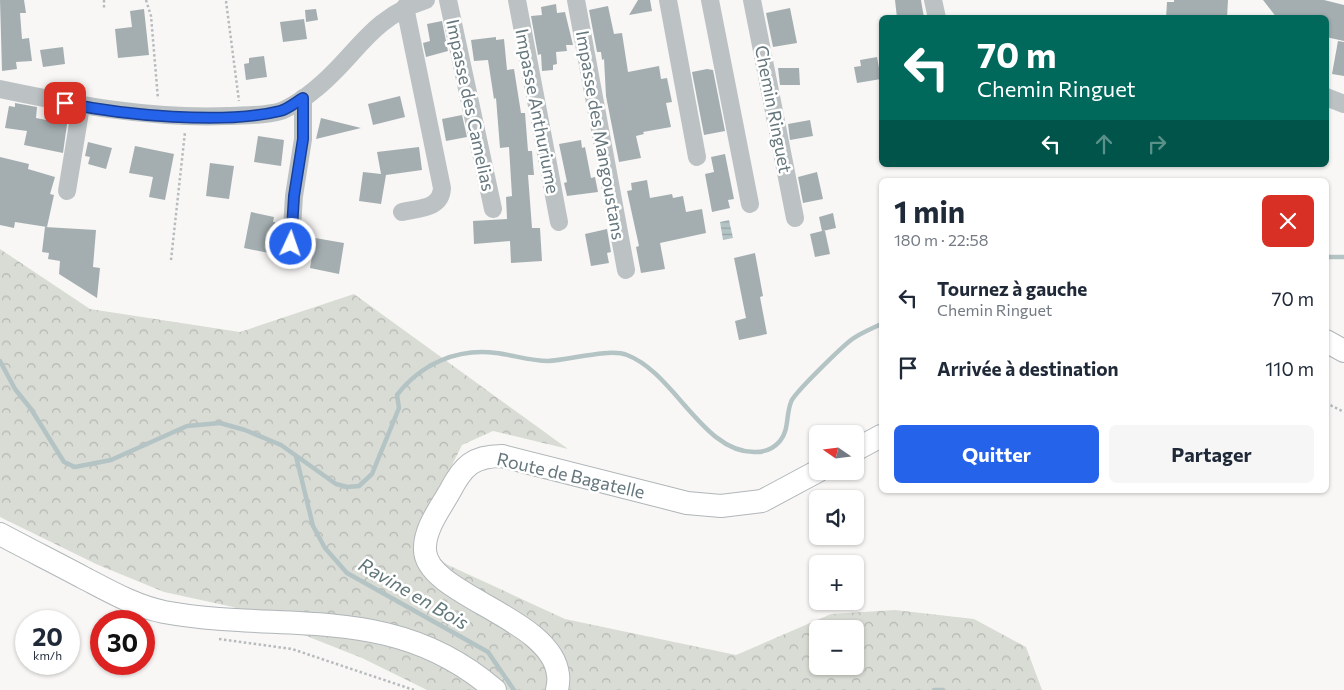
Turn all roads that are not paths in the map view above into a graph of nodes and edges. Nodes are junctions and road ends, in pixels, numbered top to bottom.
1 (426, 0) edge
2 (448, 0) edge
3 (517, 0) edge
4 (576, 0) edge
5 (668, 0) edge
6 (710, 0) edge
7 (752, 0) edge
8 (933, 0) edge
9 (405, 7) junction
10 (936, 15) edge
11 (0, 89) edge
12 (303, 98) junction
13 (1329, 98) edge
14 (1344, 104) edge
15 (81, 106) junction
16 (697, 157) dead end
17 (66, 191) dead end
18 (750, 204) dead end
19 (493, 209) dead end
20 (402, 212) dead end
21 (795, 218) dead end
22 (559, 222) dead end
23 (290, 260) dead end
24 (626, 270) dead end
25 (1329, 343) edge
26 (1344, 351) edge
27 (879, 437) edge
28 (864, 445) edge
29 (809, 476) edge
30 (0, 534) edge
31 (495, 690) edge
32 (558, 690) edge

1 - 9 street
2 - 19 street, Impasse des Camelias
3 - 22 street, Impasse Anthuriume
4 - 24 street, Impasse des Mangoustans
5 - 16 street
6 - 18 street
7 - 21 street, Chemin Ringuet
8 - 10 street
9 - 12 street
9 - 20 street
11 - 15 street
12 - 15 street
12 - 23 street
13 - 14 street
15 - 17 street
25 - 26 main road
27 - 28 main road
29 - 32 main road, Route de Bagatelle
30 - 31 main road

